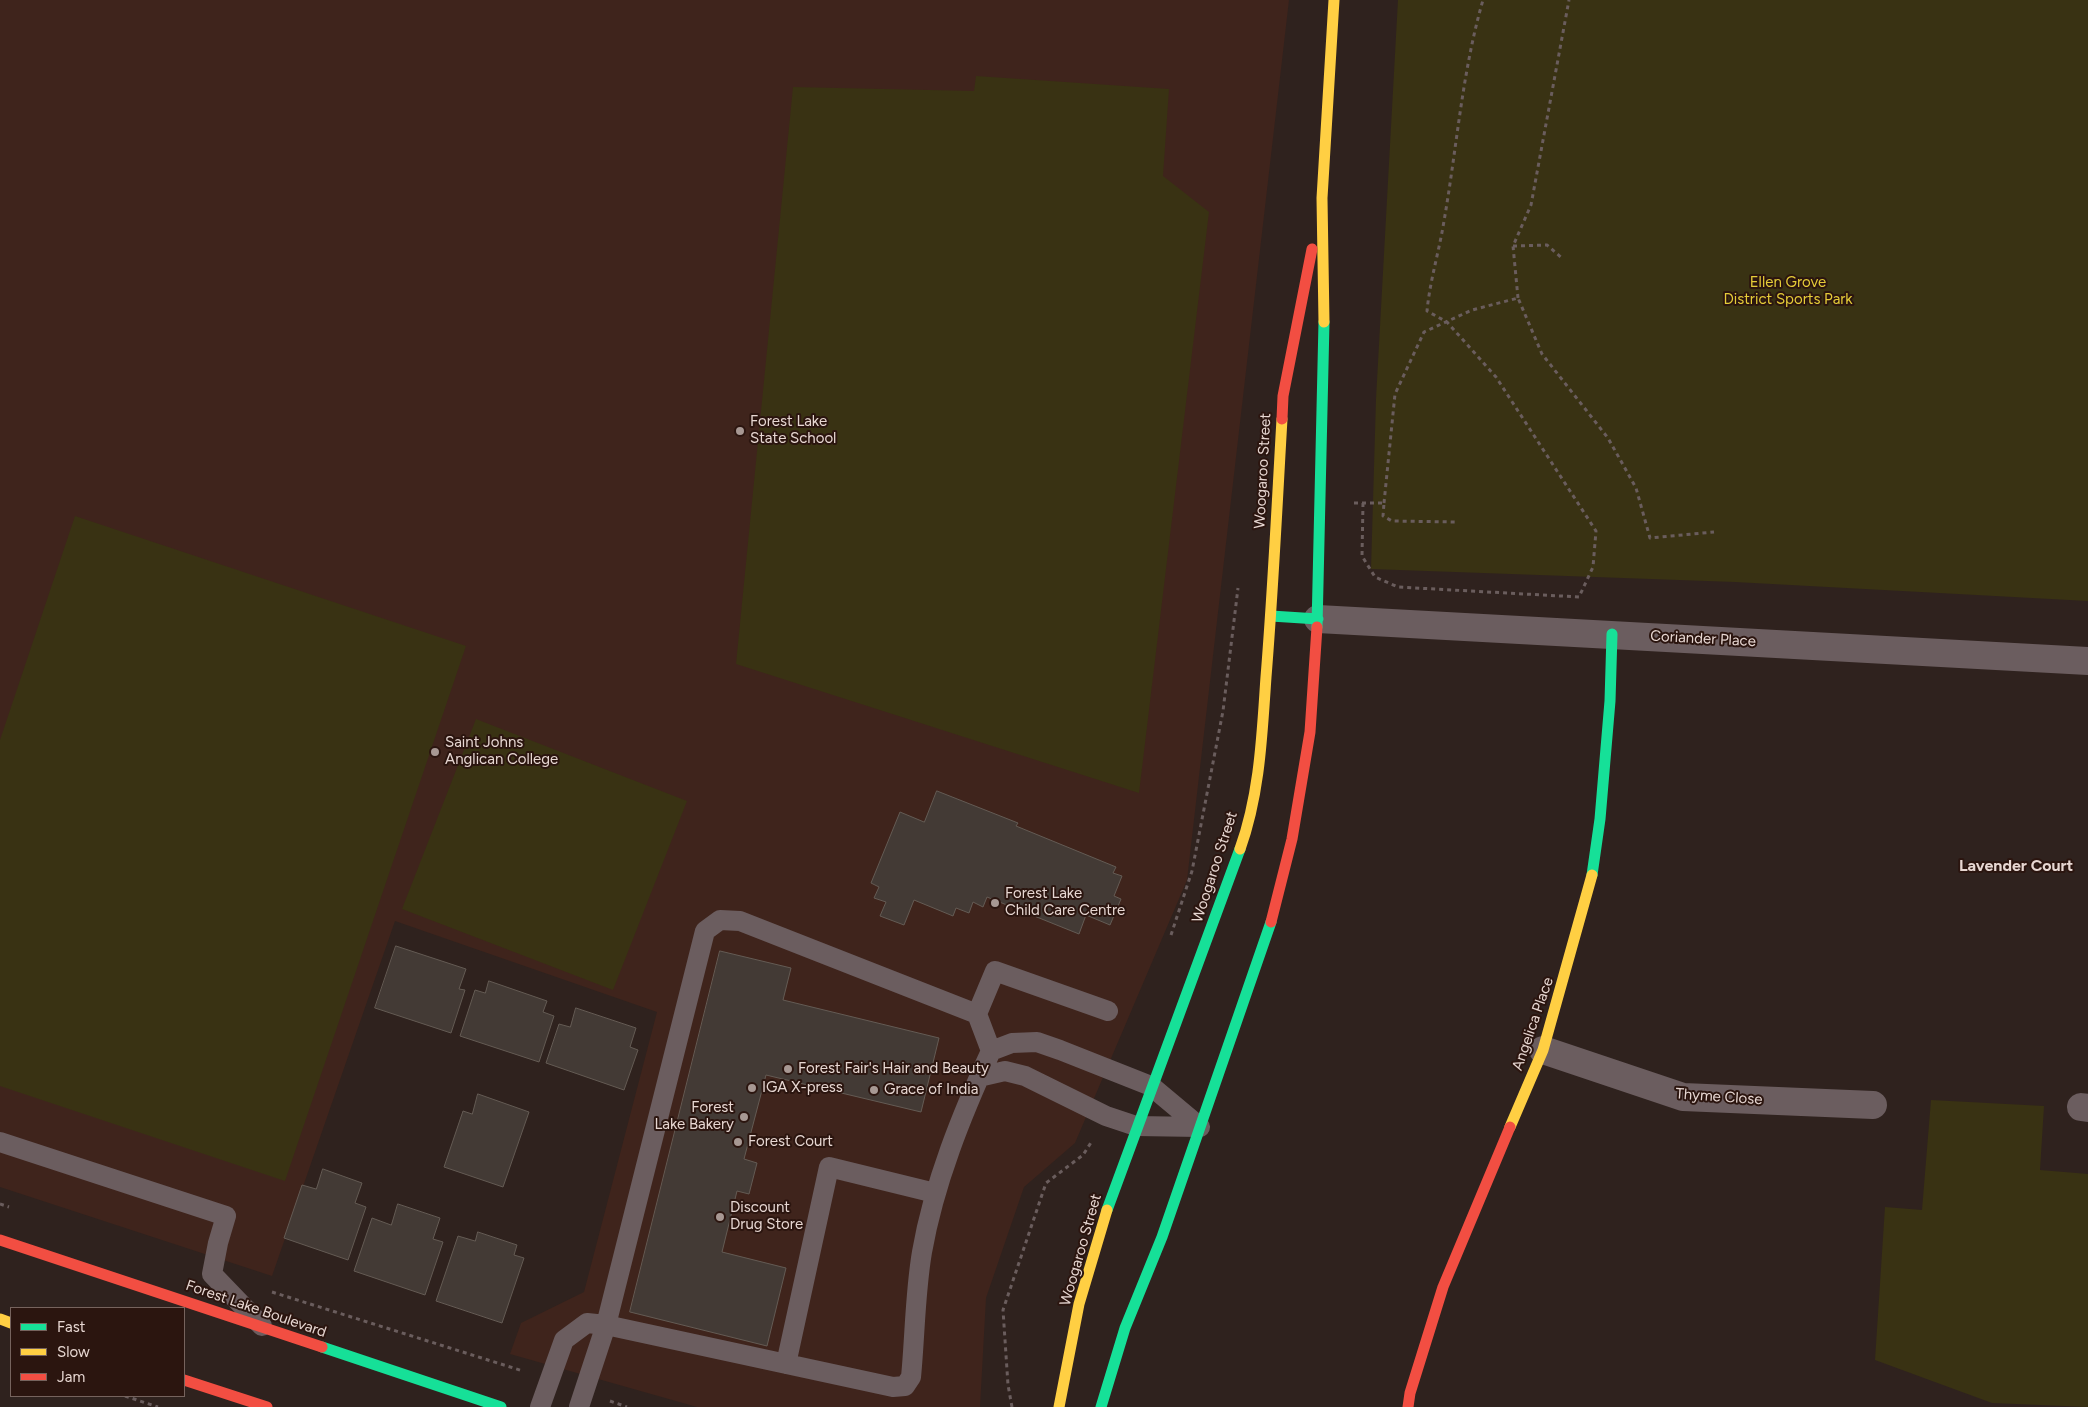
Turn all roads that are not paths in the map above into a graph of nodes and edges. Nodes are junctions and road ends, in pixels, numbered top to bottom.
1 (1334, 0) edge
2 (1322, 198) junction
3 (1272, 616) junction
4 (1318, 619) junction
5 (1612, 634) junction
6 (2088, 661) edge
7 (1108, 1011) dead end
8 (977, 1014) junction
9 (1543, 1050) junction
10 (991, 1051) junction
11 (979, 1077) junction
12 (1151, 1086) junction
13 (1873, 1105) dead end
14 (1136, 1126) junction
15 (1200, 1127) junction
16 (0, 1142) edge
17 (936, 1193) junction
18 (0, 1240) edge
19 (606, 1325) junction
20 (262, 1326) junction
21 (786, 1364) junction
22 (1109, 1375) junction
23 (185, 1380) edge
24 (581, 1399) edge
25 (267, 1407) edge
26 (501, 1407) edge
27 (540, 1407) edge
28 (1059, 1407) edge
29 (1101, 1407) edge
30 (1110, 1407) edge
31 (1408, 1407) edge

1 - 2 main road, Woogaroo Street
2 - 3 main road, Woogaroo Street
2 - 4 main road, Woogaroo Street
3 - 4 main road
3 - 12 main road, Woogaroo Street
4 - 5 street, Coriander Place
4 - 15 main road, Woogaroo Street
5 - 6 street, Coriander Place
5 - 9 main road, Angelica Place
7 - 8 lane
8 - 10 lane
8 - 19 lane
9 - 13 street, Thyme Close
9 - 31 main road, Angelica Place
10 - 11 lane
10 - 12 lane
11 - 14 lane
11 - 17 lane
12 - 14 main road, Woogaroo Street
12 - 15 lane
14 - 15 lane
14 - 28 main road, Woogaroo Street
15 - 22 main road, Woogaroo Street
16 - 20 lane
17 - 21 lane
17 - 21 lane
18 - 20 main road, Forest Lake Boulevard
19 - 21 lane
19 - 24 lane
19 - 27 lane
20 - 26 main road, Forest Lake Boulevard
22 - 29 main road, Woogaroo Street
22 - 30 main road
23 - 25 main road

